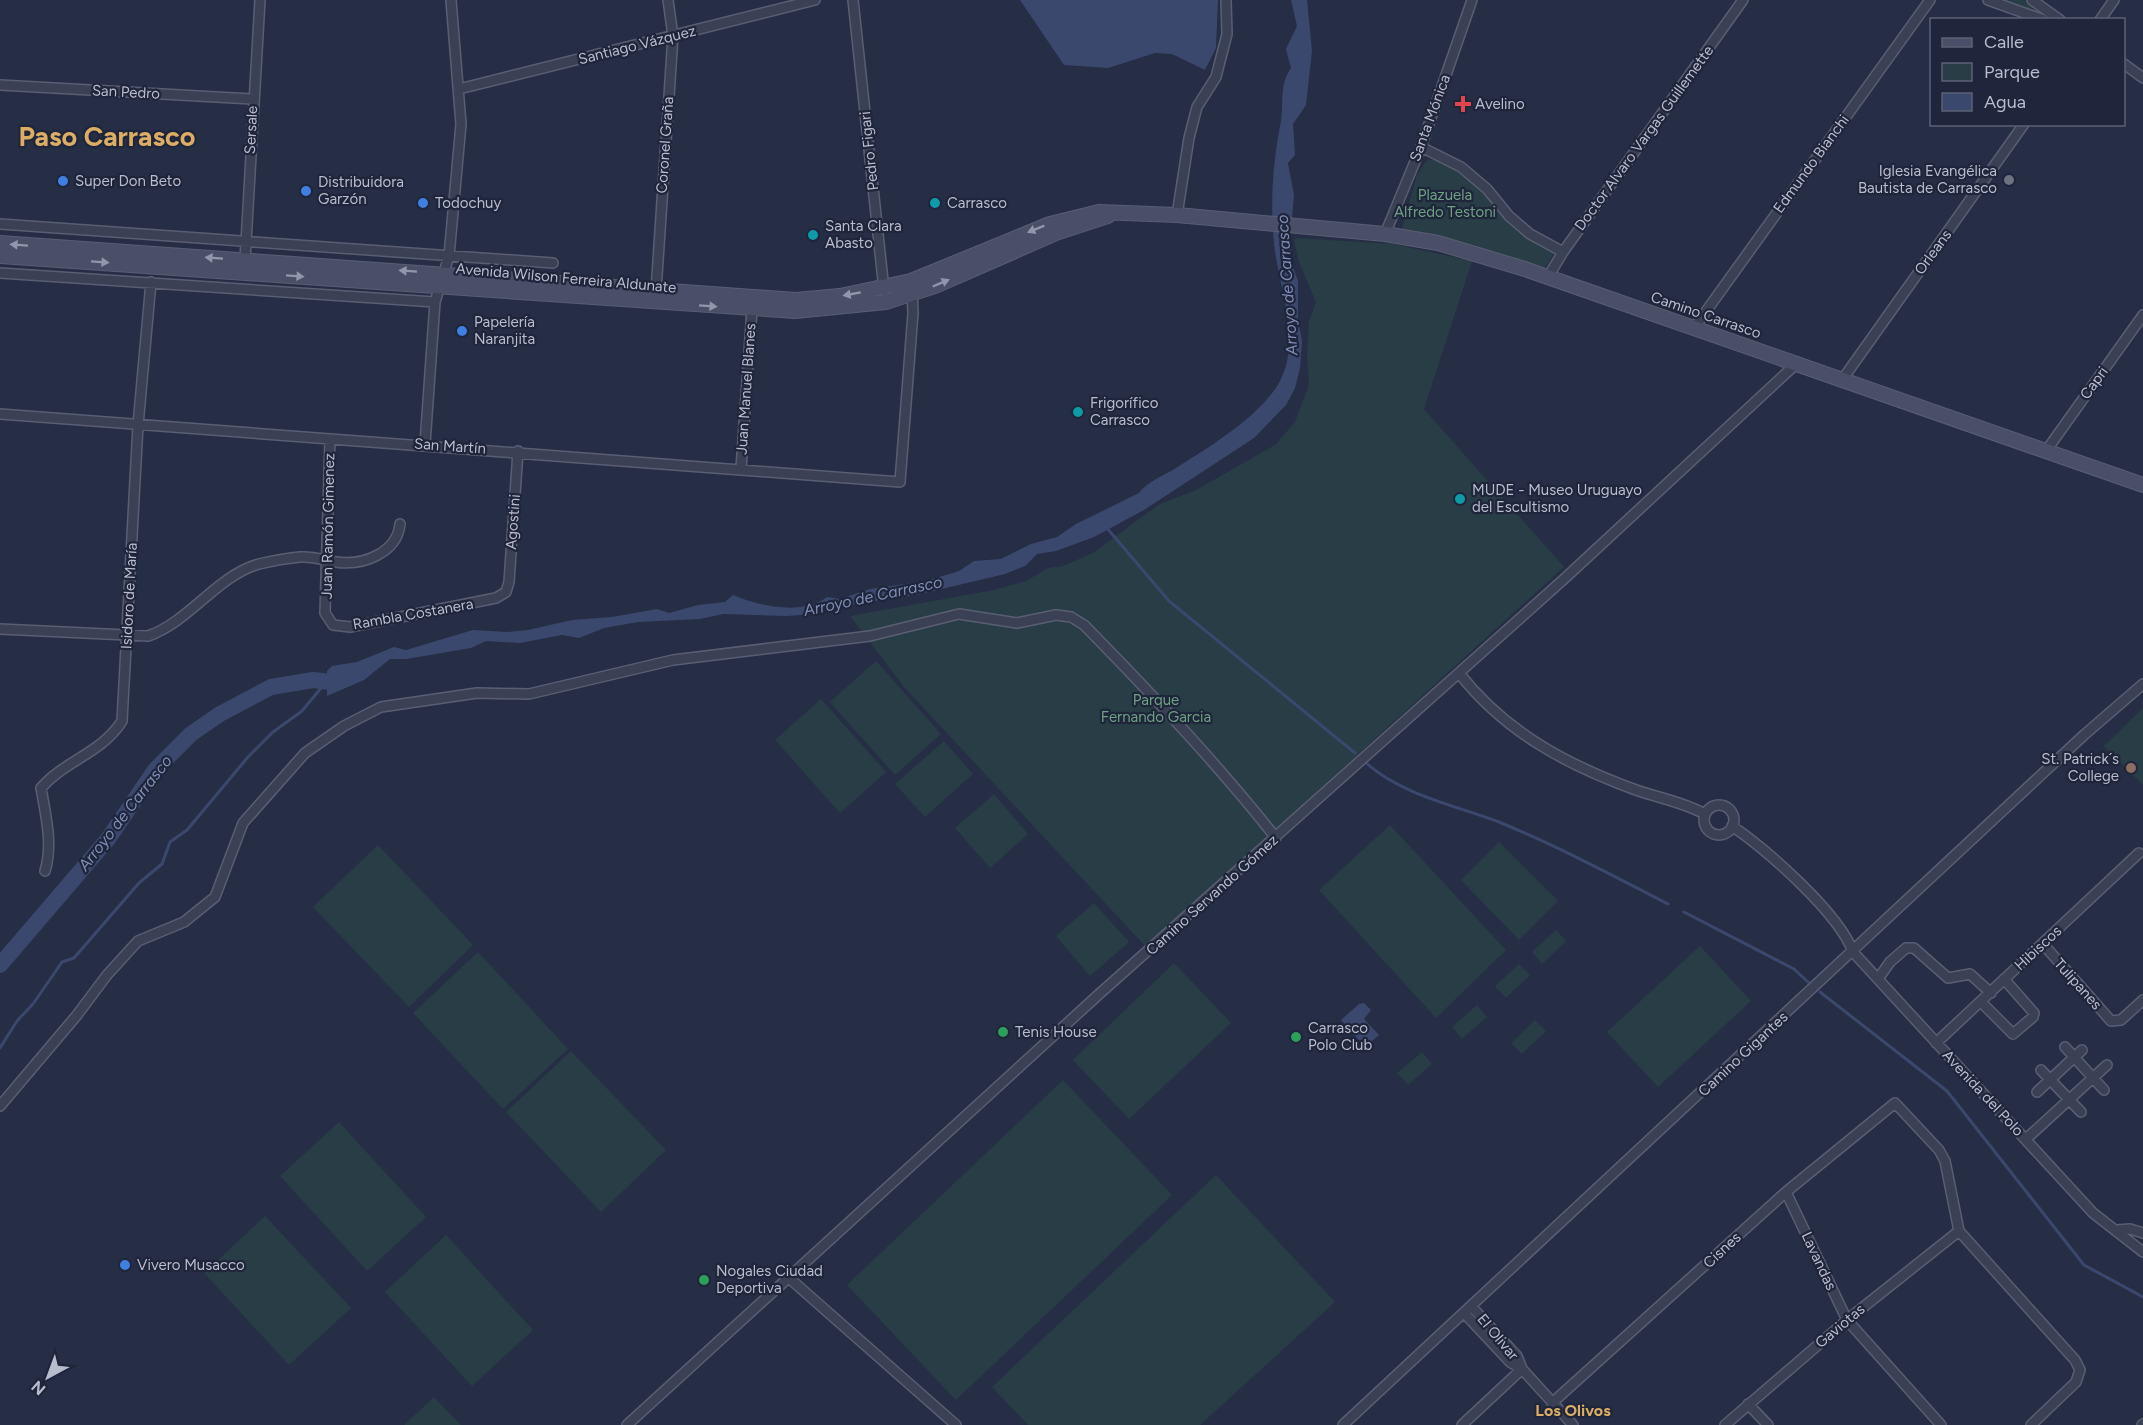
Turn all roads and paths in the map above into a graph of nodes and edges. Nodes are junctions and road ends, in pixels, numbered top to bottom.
1 (260, 0) edge
2 (451, 0) edge
3 (668, 0) edge
4 (815, 0) edge
5 (853, 0) edge
6 (1226, 0) edge
7 (1472, 0) edge
8 (1743, 0) edge
9 (1930, 0) edge
10 (1988, 0) edge
11 (2032, 0) edge
12 (2114, 0) edge
13 (2038, 18) edge
14 (2057, 18) edge
15 (2101, 18) edge
16 (673, 36) junction
17 (2125, 65) edge
18 (2143, 78) edge
19 (0, 86) edge
20 (459, 89) junction
21 (252, 99) junction
22 (2023, 126) edge
23 (1421, 147) junction
24 (1178, 215) junction
25 (1247, 221) joint
26 (0, 224) edge
27 (1384, 234) junction
28 (0, 243) edge
29 (246, 243) junction
30 (1563, 252) junction
31 (0, 256) edge
32 (449, 256) junction
33 (245, 260) junction
34 (553, 263) dead end
35 (0, 273) edge
36 (1548, 277) junction
37 (442, 279) junction
38 (151, 282) junction
39 (911, 287) junction
40 (656, 291) junction
41 (885, 295) junction
42 (435, 302) junction
43 (752, 309) junction
44 (2143, 315) edge
45 (1694, 328) junction
46 (1796, 364) junction
47 (1842, 380) junction
48 (0, 414) edge
49 (138, 425) junction
50 (330, 439) junction
51 (425, 444) junction
52 (518, 451) junction
53 (2046, 451) junction
54 (741, 469) junction
55 (2143, 485) edge
56 (400, 524) dead end
57 (327, 559) junction
58 (506, 592) joint
59 (325, 613) joint
60 (0, 629) edge
61 (127, 636) junction
62 (1459, 673) junction
63 (2143, 684) edge
64 (1705, 813) junction
65 (1732, 826) junction
66 (1276, 838) junction
67 (2139, 853) dead end
68 (45, 871) dead end
69 (2043, 944) junction
70 (1853, 952) junction
71 (1878, 979) junction
72 (2004, 980) junction
73 (1991, 993) junction
74 (2143, 1000) edge
75 (1981, 1002) junction
76 (1936, 1043) junction
77 (2065, 1047) dead end
78 (2078, 1054) junction
79 (2107, 1065) dead end
80 (2042, 1070) dead end
81 (2093, 1077) junction
82 (2050, 1079) junction
83 (2104, 1090) dead end
84 (2037, 1092) dead end
85 (2069, 1100) junction
86 (0, 1106) edge
87 (2081, 1112) dead end
88 (2026, 1139) junction
89 (1786, 1192) junction
90 (2117, 1230) junction
91 (1959, 1231) junction
92 (2143, 1233) edge
93 (2143, 1252) edge
94 (789, 1278) junction
95 (1471, 1306) junction
96 (1464, 1313) junction
97 (1846, 1320) junction
98 (1522, 1369) junction
99 (1552, 1403) junction
100 (1748, 1404) junction
101 (627, 1425) edge
102 (956, 1425) edge
103 (1342, 1425) edge
104 (1462, 1425) edge
105 (1573, 1425) edge
106 (1725, 1425) edge
107 (1768, 1425) edge
108 (1941, 1425) edge
109 (2031, 1425) edge

1 - 21 street, Sersale
2 - 20 street
3 - 16 street, Coronel Graña
4 - 16 street, Santiago Vázquez
5 - 41 street, Pedro Figari
6 - 24 street
7 - 23 street, Santa Mónica
8 - 30 street, Doctor Alvaro Vargas Guillemette
9 - 45 street, Edmundo Bianchi
10 - 13 street
11 - 14 street
12 - 15 street
16 - 20 street, Santiago Vázquez
16 - 40 street, Coronel Graña
17 - 18 street
19 - 21 street, San Pedro
20 - 32 street
21 - 29 street, Sersale
22 - 47 street, Orleans
23 - 27 street, Santa Mónica
23 - 30 street
24 - 25 main road, Avenida Wilson Ferreira Aldunate
24 - 39 main road, Avenida Wilson Ferreira Aldunate
25 - 27 main road, Camino Carrasco
26 - 29 street, Avenida Wilson Ferreira Aldunate
27 - 36 main road, Camino Carrasco
33 -> 28 main road, Avenida Wilson Ferreira Aldunate
29 - 32 street, Avenida Wilson Ferreira Aldunate
29 - 33 street, Sersale
30 - 36 street, Doctor Alvaro Vargas Guillemette
31 -> 37 main road, Avenida Wilson Ferreira Aldunate
32 - 34 street, Avenida Wilson Ferreira Aldunate
32 - 37 street
37 -> 33 main road, Avenida Wilson Ferreira Aldunate
35 - 38 street
36 - 45 main road, Camino Carrasco
37 - 40 main road, Avenida Wilson Ferreira Aldunate
37 - 42 street
37 -> 43 main road, Avenida Wilson Ferreira Aldunate
38 - 42 street
38 - 49 street, Isidoro de María
39 - 41 main road, Avenida Wilson Ferreira Aldunate
39 - 54 street, San Martín
41 -> 40 main road, Avenida Wilson Ferreira Aldunate
41 - 43 main road, Avenida Wilson Ferreira Aldunate
42 - 51 street
43 - 54 street, Juan Manuel Blanes
44 - 53 street, Capri
45 - 46 main road, Camino Carrasco
46 - 47 main road, Camino Carrasco
46 - 62 street, Camino Servando Gómez
47 - 53 main road, Camino Carrasco
48 - 49 street, San Martín
49 - 50 street, San Martín
49 - 61 street, Isidoro de María
50 - 51 street, San Martín
50 - 57 street, Juan Ramón Gimenez
51 - 52 street, San Martín
52 - 54 street, San Martín
52 - 58 street, Agostini
53 - 55 main road, Camino Carrasco
56 - 57 street
57 - 59 street, Juan Ramón Gimenez
57 - 61 street
58 - 59 street, Rambla Costanera
60 - 61 street
61 - 68 street, Isidoro de María
62 - 64 street
62 - 66 street, Camino Servando Gómez
63 - 70 street, Camino Gigantes
64 - 65 street
64 - 65 street
65 - 70 street, Avenida del Polo
66 - 86 street
66 - 94 street, Camino Servando Gómez
67 - 69 street, Hibiscos
69 - 72 street, Hibiscos
69 - 74 street, Tulipanes
70 - 71 street, Avenida del Polo
70 - 95 street, Camino Gigantes
71 - 73 street
71 - 76 street, Avenida del Polo
72 - 73 street, Hibiscos
72 - 75 street
73 - 75 street, Hibiscos
75 - 76 street, Hibiscos
76 - 88 street, Avenida del Polo
77 - 78 street
78 - 81 street
78 - 82 street
79 - 81 street
80 - 82 street
81 - 83 street
81 - 85 street
82 - 84 street
82 - 85 street
85 - 87 street
85 - 88 street
88 - 90 street, Avenida del Polo
89 - 91 street, Cisnes
89 - 97 street, Lavandas
89 - 99 street, Cisnes
90 - 92 street
90 - 93 street, Avenida del Polo
91 - 97 street, Gaviotas
91 - 109 street
94 - 101 street, Camino Servando Gómez
94 - 102 street
95 - 96 street, Camino Gigantes
95 - 98 street, El Olivar
96 - 98 street, El Olivar
96 - 103 street, Camino Gigantes
97 - 100 street, Gaviotas
97 - 108 street, Lavandas
98 - 99 street, El Olivar
98 - 104 street
99 - 105 street, El Olivar
100 - 106 street, Gaviotas
100 - 107 street

